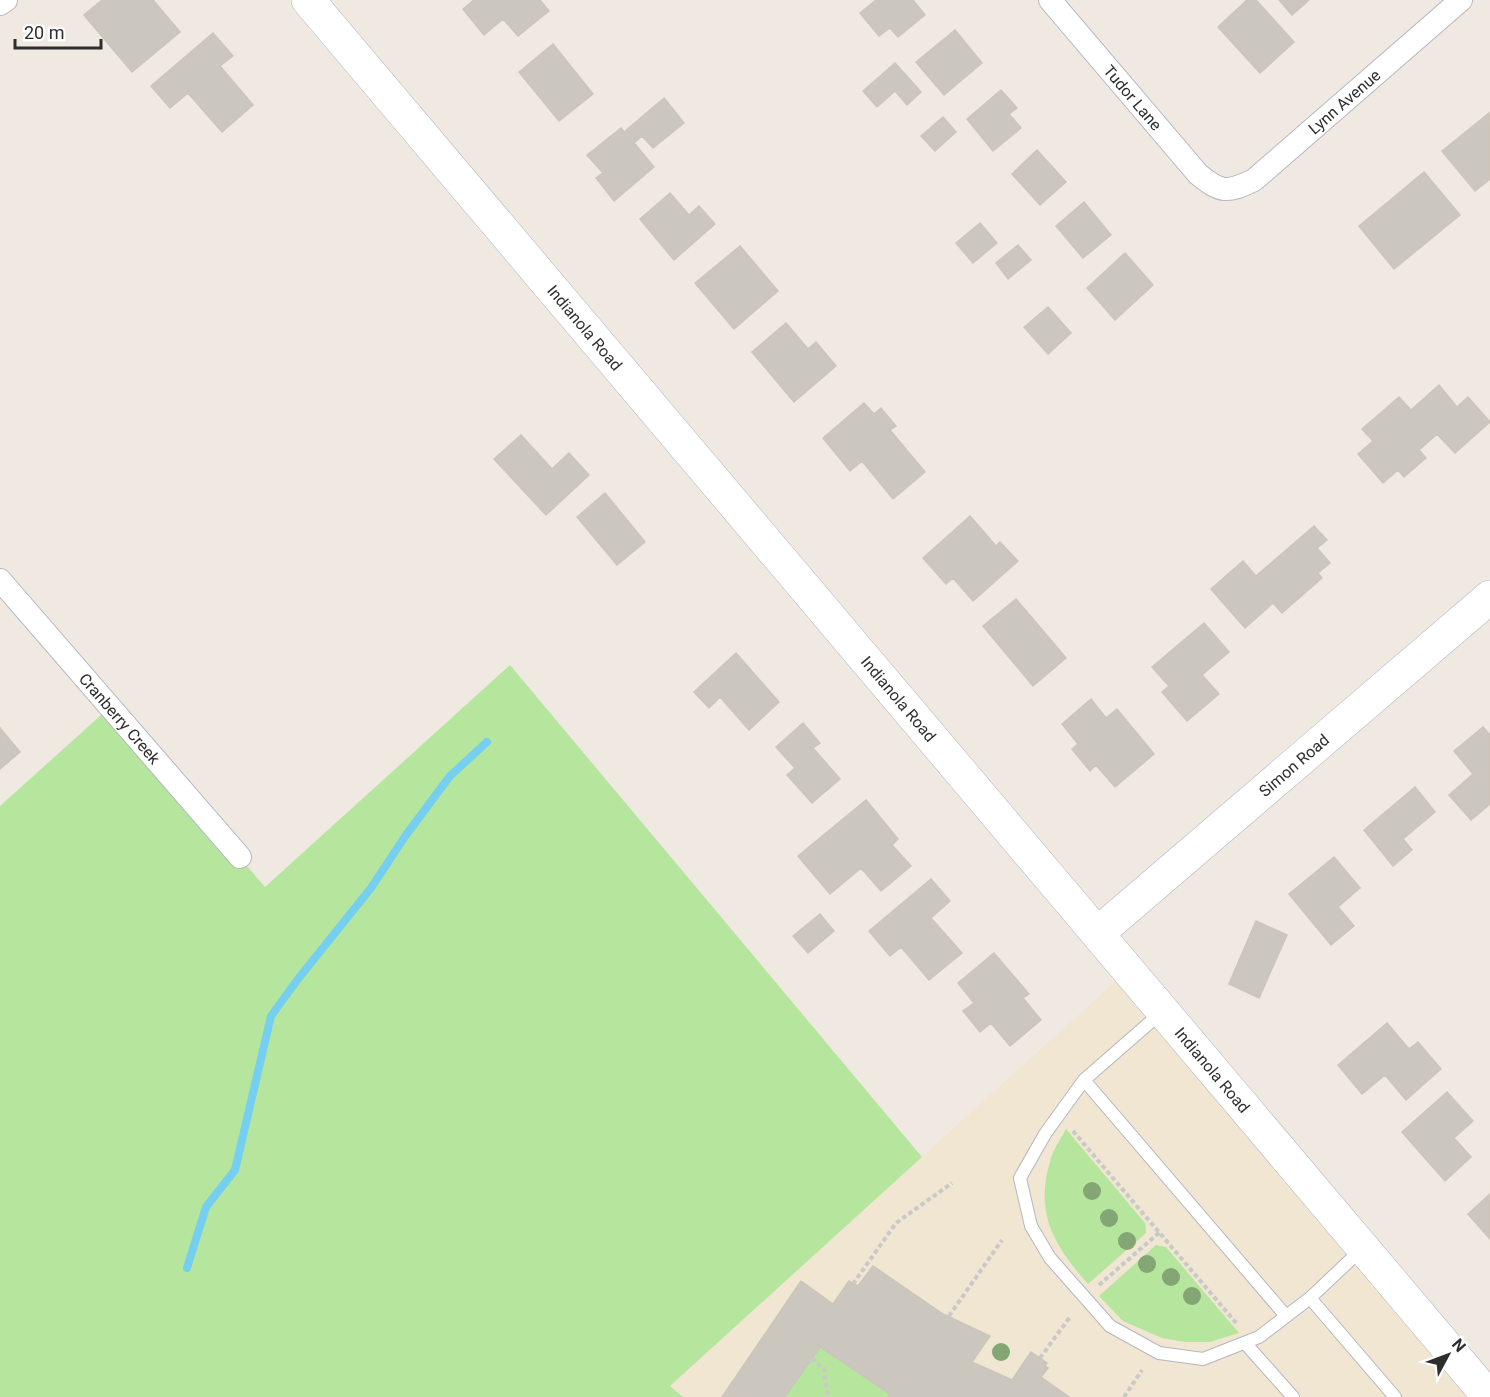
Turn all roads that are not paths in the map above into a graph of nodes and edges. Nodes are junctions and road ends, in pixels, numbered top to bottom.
1 (6, 0) edge
2 (308, 0) edge
3 (1050, 0) edge
4 (1461, 0) edge
5 (0, 4) edge
6 (1219, 189) joint
7 (0, 580) edge
8 (1490, 597) edge
9 (240, 857) dead end
10 (1098, 933) junction
11 (1164, 1010) junction
12 (1084, 1080) junction
13 (1364, 1248) junction
14 (1310, 1298) junction
15 (1286, 1316) junction
16 (1248, 1341) junction
17 (1293, 1397) edge
18 (1395, 1397) edge
19 (1489, 1397) edge

1 - 5 street
2 - 10 street, Indianola Road
3 - 6 street, Tudor Lane
4 - 6 street, Lynn Avenue
7 - 9 street, Cranberry Creek
8 - 10 street, Simon Road
10 - 11 street, Indianola Road
11 - 12 lane
11 - 13 street, Indianola Road
12 - 15 lane
12 - 16 lane
13 - 14 lane
13 - 19 street, Indianola Road
14 - 15 lane
14 - 18 lane
15 - 16 lane
16 - 17 lane

